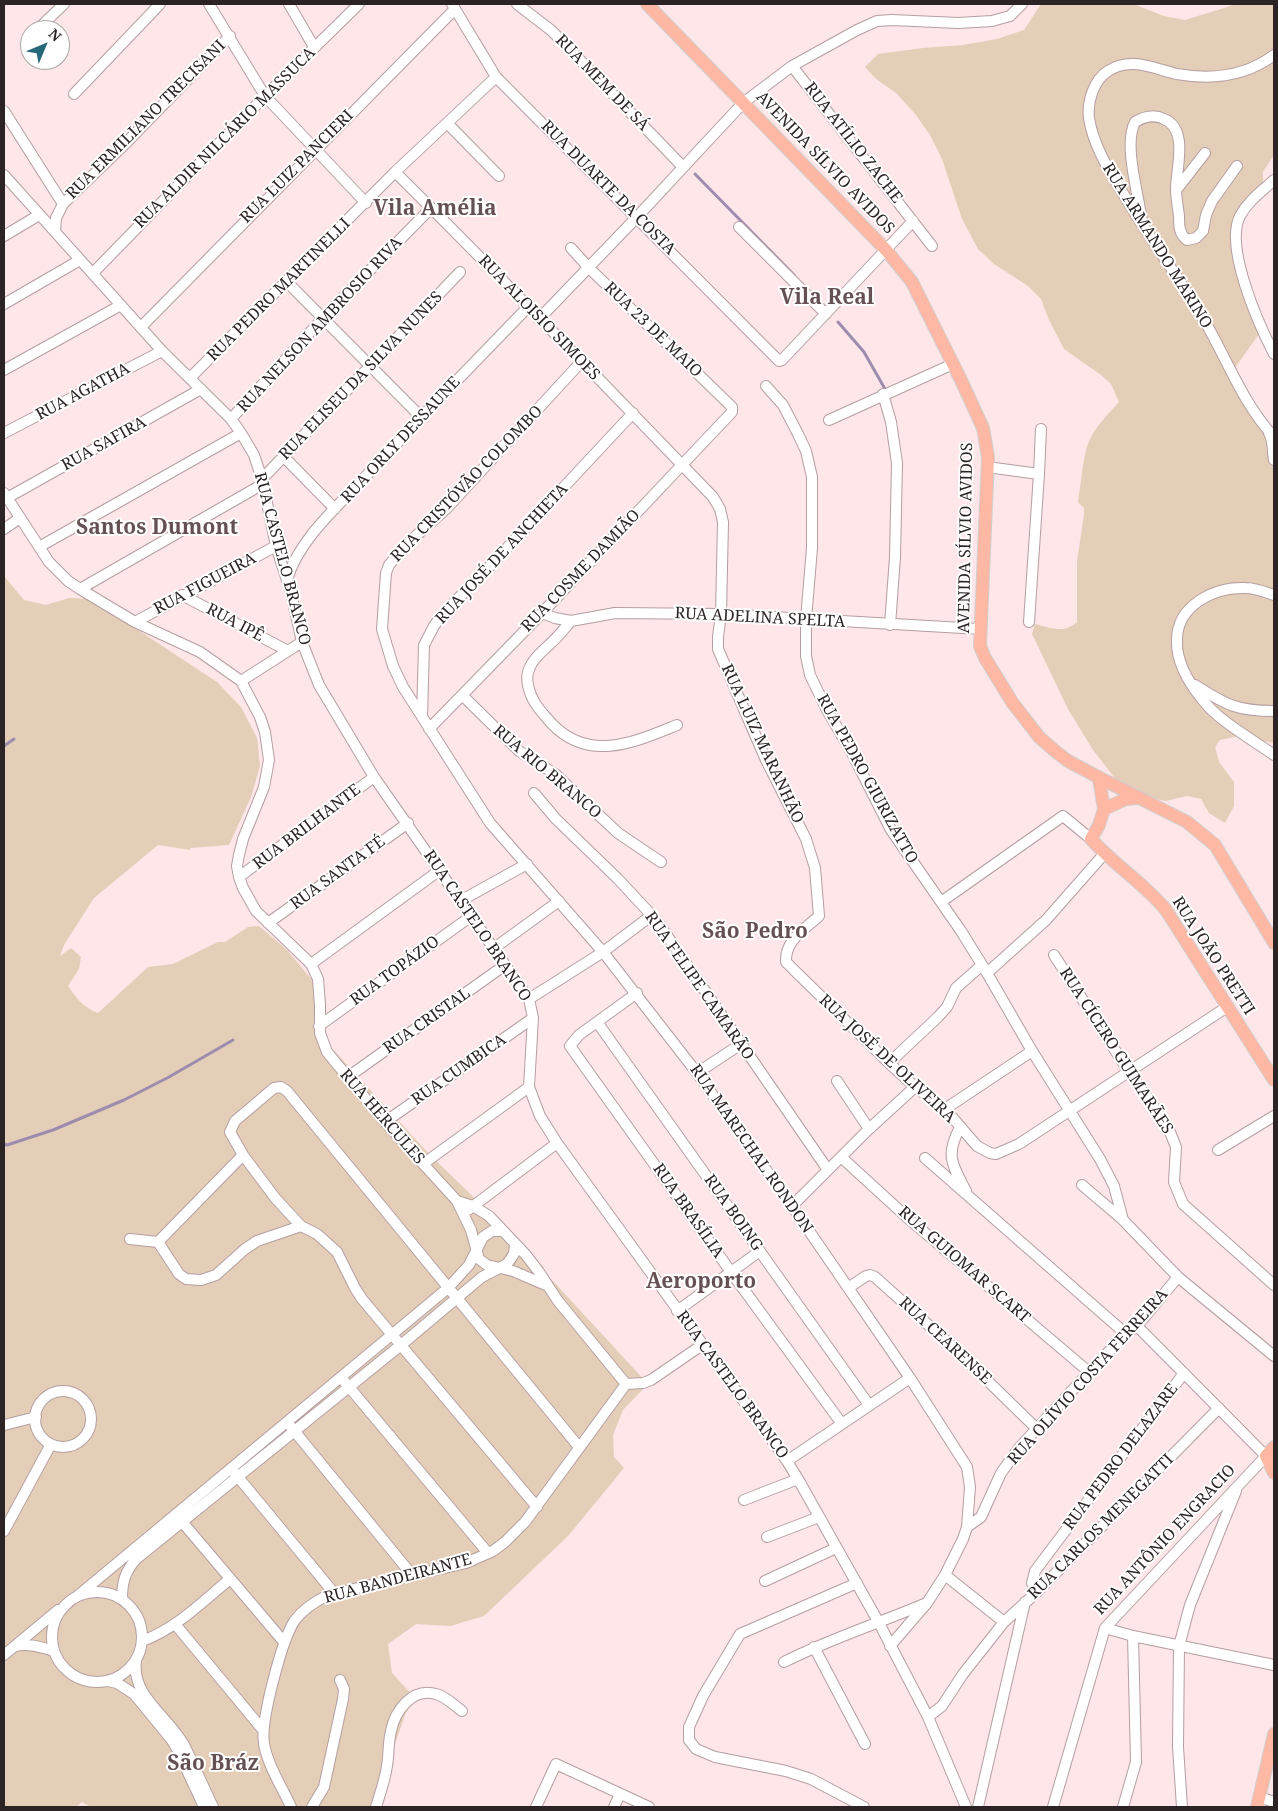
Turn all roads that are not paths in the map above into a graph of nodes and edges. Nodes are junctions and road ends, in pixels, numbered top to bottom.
1 (64, 4) edge
2 (160, 4) edge
3 (209, 4) edge
4 (289, 4) edge
5 (359, 4) edge
6 (517, 4) edge
7 (647, 4) edge
8 (1022, 4) edge
9 (453, 6) edge
10 (47, 20) edge
11 (230, 36) junction
12 (314, 48) junction
13 (1274, 55) edge
14 (792, 66) junction
15 (496, 77) junction
16 (74, 94) dead end
17 (266, 96) junction
18 (744, 103) junction
19 (4, 111) edge
20 (447, 123) junction
21 (314, 149) junction
22 (1205, 153) dead end
23 (1237, 166) dead end
24 (683, 167) junction
25 (395, 172) junction
26 (4, 175) edge
27 (498, 176) dead end
28 (1274, 180) edge
29 (1176, 189) junction
30 (366, 203) junction
31 (62, 204) junction
32 (431, 208) junction
33 (39, 215) junction
34 (637, 217) junction
35 (913, 221) junction
36 (739, 227) dead end
37 (1142, 228) junction
38 (55, 232) junction
39 (4, 236) edge
40 (932, 246) dead end
41 (571, 248) dead end
42 (886, 250) junction
43 (80, 260) junction
44 (589, 268) junction
45 (460, 272) dead end
46 (93, 273) junction
47 (288, 282) junction
48 (4, 304) edge
49 (121, 305) junction
50 (528, 307) junction
51 (826, 314) junction
52 (323, 318) junction
53 (539, 319) junction
54 (141, 327) junction
55 (162, 351) junction
56 (1274, 354) edge
57 (582, 361) junction
58 (953, 364) junction
59 (371, 366) junction
60 (4, 370) edge
61 (190, 378) junction
62 (766, 386) dead end
63 (201, 389) junction
64 (883, 394) junction
65 (732, 412) joint
66 (633, 413) junction
67 (421, 417) junction
68 (231, 420) junction
69 (829, 420) dead end
70 (1266, 428) junction
71 (1041, 429) dead end
72 (4, 433) edge
73 (241, 433) junction
74 (1274, 437) edge
75 (284, 457) junction
76 (1274, 460) edge
77 (682, 465) junction
78 (987, 467) junction
79 (1040, 474) junction
80 (263, 482) junction
81 (5, 495) edge
82 (335, 509) junction
83 (20, 518) junction
84 (4, 529) edge
85 (276, 546) junction
86 (38, 547) junction
87 (286, 581) junction
88 (80, 590) junction
89 (182, 595) junction
90 (1274, 595) edge
91 (542, 613) junction
92 (721, 614) junction
93 (806, 619) junction
94 (571, 621) junction
95 (135, 622) junction
96 (1029, 622) dead end
97 (890, 625) junction
98 (980, 629) junction
99 (302, 642) junction
100 (288, 651) junction
101 (241, 681) junction
102 (1190, 682) junction
103 (462, 695) junction
104 (1274, 711) edge
105 (422, 717) junction
106 (677, 725) dead end
107 (429, 729) junction
108 (1274, 755) edge
109 (374, 776) junction
110 (1099, 778) junction
111 (534, 793) dead end
112 (1137, 798) junction
113 (1104, 809) junction
114 (408, 823) junction
115 (1091, 839) junction
116 (1105, 853) junction
117 (660, 862) dead end
118 (526, 864) junction
119 (440, 870) junction
120 (239, 877) junction
121 (460, 901) junction
122 (559, 901) junction
123 (941, 902) junction
124 (652, 915) junction
125 (470, 917) junction
126 (268, 923) junction
127 (1274, 943) edge
128 (494, 949) junction
129 (603, 952) junction
130 (1054, 955) dead end
131 (786, 962) joint
132 (311, 964) junction
133 (505, 965) junction
134 (984, 969) junction
135 (637, 993) junction
136 (529, 999) junction
137 (1227, 1007) junction
138 (533, 1018) junction
139 (597, 1022) junction
140 (319, 1026) junction
141 (741, 1044) junction
142 (1032, 1051) junction
143 (889, 1063) junction
144 (1129, 1072) junction
145 (697, 1073) junction
146 (348, 1077) junction
147 (1274, 1080) edge
148 (837, 1081) dead end
149 (529, 1087) junction
150 (915, 1087) junction
151 (944, 1108) junction
152 (1069, 1111) junction
153 (1274, 1116) edge
154 (385, 1122) junction
155 (960, 1127) junction
156 (869, 1129) junction
157 (557, 1143) junction
158 (1218, 1150) dead end
159 (243, 1155) junction
160 (841, 1157) junction
161 (925, 1158) dead end
162 (423, 1164) junction
163 (828, 1170) junction
164 (1082, 1185) dead end
165 (968, 1195) junction
166 (457, 1201) junction
167 (472, 1206) junction
168 (792, 1206) junction
169 (463, 1213) junction
170 (1123, 1220) junction
171 (301, 1226) junction
172 (503, 1231) junction
173 (130, 1238) dead end
174 (158, 1242) junction
175 (515, 1244) junction
176 (477, 1252) junction
177 (760, 1252) junction
178 (496, 1268) junction
179 (731, 1272) junction
180 (1178, 1277) junction
181 (1274, 1285) edge
182 (548, 1286) junction
183 (448, 1288) junction
184 (848, 1288) junction
185 (457, 1298) junction
186 (677, 1311) junction
187 (1137, 1326) junction
188 (1126, 1334) junction
189 (393, 1335) junction
190 (401, 1345) junction
191 (702, 1345) junction
192 (1274, 1356) edge
193 (1089, 1372) junction
194 (1184, 1373) junction
195 (341, 1378) junction
196 (910, 1378) junction
197 (626, 1384) junction
198 (349, 1386) junction
199 (869, 1405) junction
200 (1219, 1408) junction
201 (36, 1417) junction
202 (287, 1422) junction
203 (842, 1424) junction
204 (4, 1425) edge
205 (1037, 1429) junction
206 (294, 1431) junction
207 (51, 1444) junction
208 (579, 1447) junction
209 (1270, 1452) edge
210 (787, 1461) junction
211 (234, 1472) junction
212 (1274, 1473) edge
213 (798, 1479) junction
214 (1239, 1485) junction
215 (744, 1500) dead end
216 (536, 1507) junction
217 (819, 1517) junction
218 (179, 1518) junction
219 (967, 1527) junction
220 (4, 1531) edge
221 (767, 1537) dead end
222 (836, 1548) junction
223 (488, 1553) junction
224 (945, 1574) junction
225 (412, 1575) junction
226 (230, 1579) junction
227 (765, 1581) dead end
228 (857, 1583) junction
229 (1037, 1592) junction
230 (334, 1593) junction
231 (75, 1598) junction
232 (122, 1599) junction
233 (1026, 1601) junction
234 (927, 1603) junction
235 (65, 1605) junction
236 (1004, 1622) junction
237 (879, 1623) junction
238 (175, 1624) junction
239 (1104, 1628) junction
240 (1133, 1636) junction
241 (142, 1641) junction
242 (284, 1642) junction
243 (14, 1646) junction
244 (890, 1646) junction
245 (1179, 1646) junction
246 (814, 1647) junction
247 (54, 1651) junction
248 (4, 1655) edge
249 (136, 1659) junction
250 (784, 1662) dead end
251 (1274, 1665) edge
252 (340, 1680) dead end
253 (107, 1681) junction
254 (462, 1710) dead end
255 (928, 1717) junction
256 (263, 1730) junction
257 (1274, 1734) edge
258 (865, 1744) dead end
259 (620, 1794) junction
260 (1258, 1802) edge
261 (1274, 1802) edge
262 (204, 1807) edge
263 (213, 1807) edge
264 (291, 1807) edge
265 (312, 1807) edge
266 (376, 1807) edge
267 (536, 1807) edge
268 (614, 1807) edge
269 (648, 1807) edge
270 (864, 1807) edge
271 (966, 1807) edge
272 (978, 1807) edge
273 (1053, 1807) edge
274 (1123, 1807) edge
275 (1182, 1807) edge

1 - 10 street
2 - 16 street
3 - 11 street
4 - 12 street
5 - 12 street, RUA ALDIR NILCÁRIO MASSUCA
6 - 24 street, RUA MEM DE SÁ
7 - 18 main road, AVENIDA SÍLVIO AVIDOS
8 - 14 street
9 - 15 street, RUA DUARTE DA COSTA
9 - 21 street, RUA LUIZ PANCIERI
11 - 17 street
11 - 31 street, RUA ERMILIANO TRECISANI
12 - 17 street, RUA ALDIR NILCÁRIO MASSUCA
13 - 37 street, RUA ARMANDO MARINO
14 - 18 street
14 - 35 street, RUA ATÍLIO ZACHE
15 - 20 street, RUA PEDRO MARTINELLI
15 - 34 street, RUA DUARTE DA COSTA
17 - 21 street
17 - 46 street, RUA ALDIR NILCÁRIO MASSUCA
18 - 24 street
18 - 42 main road, AVENIDA SÍLVIO AVIDOS
19 - 31 street
20 - 25 street, RUA PEDRO MARTINELLI
20 - 27 street
21 - 30 street
21 - 54 street, RUA LUIZ PANCIERI
22 - 29 street
23 - 29 street
24 - 34 street
25 - 30 street, RUA PEDRO MARTINELLI
25 - 32 street, RUA ALOISIO SIMOES
26 - 33 street, RUA CASTELO BRANCO
28 - 56 street
29 - 37 street
30 - 47 street, RUA PEDRO MARTINELLI
31 - 38 street, RUA ERMILIANO TRECISANI
32 - 50 street, RUA ALOISIO SIMOES
32 - 52 street, RUA NELSON AMBROSIO RIVA
33 - 38 street, RUA CASTELO BRANCO
33 - 39 street
34 - 44 street
34 - 51 street, RUA DUARTE DA COSTA
35 - 40 street, RUA ATÍLIO ZACHE
35 - 42 street
36 - 51 street
37 - 70 street, RUA ARMANDO MARINO
38 - 43 street, RUA CASTELO BRANCO
41 - 44 street, RUA 23 DE MAIO
42 - 51 street
42 - 58 main road, AVENIDA SÍLVIO AVIDOS
43 - 46 street, RUA CASTELO BRANCO
43 - 48 street
44 - 53 street
44 - 65 street, RUA 23 DE MAIO
45 - 59 street, RUA ELISEU DA SILVA NUNES
46 - 49 street, RUA CASTELO BRANCO
47 - 52 street
47 - 61 street, RUA PEDRO MARTINELLI
49 - 54 street, RUA CASTELO BRANCO
49 - 60 street
50 - 53 street, RUA ALOISIO SIMOES
50 - 67 street, RUA ORLY DESSAUNE
52 - 59 street
52 - 68 street, RUA NELSON AMBROSIO RIVA
53 - 57 street, RUA ALOISIO SIMOES
54 - 55 street, RUA CASTELO BRANCO
55 - 61 street, RUA CASTELO BRANCO
55 - 72 street, RUA AGATHA
57 - 66 street, RUA ALOISIO SIMOES
57 - 105 street, RUA CRISTÓVÃO COLOMBO
58 - 64 street
58 - 78 main road, AVENIDA SÍLVIO AVIDOS
59 - 67 street
59 - 75 street, RUA ELISEU DA SILVA NUNES
61 - 63 street, RUA CASTELO BRANCO
62 - 93 street, RUA PEDRO GIURIZATTO
63 - 68 street, RUA CASTELO BRANCO
63 - 81 street, RUA SAFIRA
64 - 69 street
64 - 97 street
65 - 77 street, RUA COSME DAMIÃO
66 - 77 street, RUA ALOISIO SIMOES
66 - 105 street, RUA JOSÉ DE ANCHIETA
67 - 82 street, RUA ORLY DESSAUNE
68 - 73 street, RUA CASTELO BRANCO
70 - 74 street, RUA ARMANDO MARINO
70 - 76 street
71 - 79 street
73 - 80 street, RUA CASTELO BRANCO
73 - 86 street
75 - 80 street, RUA ELISEU DA SILVA NUNES
75 - 82 street
77 - 91 street, RUA COSME DAMIÃO
77 - 92 street, RUA LUIZ MARANHÃO
78 - 79 street
78 - 98 main road, AVENIDA SÍLVIO AVIDOS
79 - 96 street
80 - 85 street, RUA CASTELO BRANCO
80 - 88 street, RUA ELISEU DA SILVA NUNES
81 - 83 street
82 - 87 street, RUA ORLY DESSAUNE
83 - 84 street
83 - 86 street
85 - 87 street, RUA CASTELO BRANCO
85 - 89 street, RUA FIGUEIRA
86 - 88 street
87 - 99 street, RUA CASTELO BRANCO
88 - 95 street
89 - 95 street, RUA FIGUEIRA
89 - 100 street, RUA IPÊ
90 - 102 street
91 - 94 street, RUA ADELINA SPELTA
91 - 103 street, RUA COSME DAMIÃO
92 - 93 street, RUA ADELINA SPELTA
92 - 94 street, RUA ADELINA SPELTA
92 - 131 street, RUA LUIZ MARANHÃO
93 - 97 street, RUA ADELINA SPELTA
93 - 123 street, RUA PEDRO GIURIZATTO
94 - 106 street
95 - 101 street
97 - 98 street, RUA ADELINA SPELTA
98 - 110 main road, AVENIDA SÍLVIO AVIDOS
99 - 100 street, RUA IPÊ
99 - 109 street, RUA CASTELO BRANCO
100 - 101 street, RUA IPÊ
101 - 120 street
102 - 104 street
102 - 108 street
103 - 107 street, RUA COSME DAMIÃO
103 - 117 street, RUA RIO BRANCO
105 - 107 street, RUA CRISTÓVÃO COLOMBO
107 - 118 street, RUA MARECHAL RONDON
109 - 114 street, RUA CASTELO BRANCO
109 - 120 street, RUA BRILHANTE
110 - 112 main road, AVENIDA SÍLVIO AVIDOS
110 - 113 main road
111 - 124 street, RUA FELIPE CAMARÃO
112 - 113 main road
112 - 127 main road, AVENIDA SÍLVIO AVIDOS
113 - 115 main road
114 - 119 street, RUA CASTELO BRANCO
114 - 126 street, RUA SANTA FÉ
115 - 116 main road, RUA JOÃO PRETTI
115 - 123 street
116 - 134 street
116 - 137 main road, RUA JOÃO PRETTI
118 - 121 street
118 - 122 street, RUA MARECHAL RONDON
119 - 121 street, RUA CASTELO BRANCO
119 - 132 street
120 - 126 street
121 - 125 street, RUA CASTELO BRANCO
122 - 128 street
122 - 129 street, RUA MARECHAL RONDON
123 - 134 street, RUA PEDRO GIURIZATTO
124 - 129 street
124 - 141 street, RUA FELIPE CAMARÃO
125 - 128 street, RUA CASTELO BRANCO
125 - 140 street, RUA TOPÁZIO
126 - 132 street
128 - 133 street, RUA CASTELO BRANCO
129 - 135 street, RUA MARECHAL RONDON
129 - 136 street
130 - 144 street, RUA CÍCERO GUIMARÃES
131 - 143 street, RUA JOSÉ DE OLIVEIRA
132 - 140 street, RUA HÉRCULES
133 - 136 street, RUA CASTELO BRANCO
133 - 146 street, RUA CRISTAL
134 - 142 street, RUA PEDRO GIURIZATTO
134 - 143 street
135 - 139 street
135 - 145 street, RUA MARECHAL RONDON
136 - 138 street, RUA CASTELO BRANCO
137 - 144 street
137 - 147 main road, RUA JOÃO PRETTI
138 - 149 street, RUA CASTELO BRANCO
138 - 154 street, RUA CUMBICA
139 - 177 street, RUA BOING
139 - 179 street, RUA BRASÍLIA
140 - 146 street, RUA HÉRCULES
141 - 145 street
141 - 163 street, RUA FELIPE CAMARÃO
142 - 151 street
142 - 152 street, RUA PEDRO GIURIZATTO
143 - 150 street, RUA JOSÉ DE OLIVEIRA
144 - 152 street
144 - 181 street, RUA CÍCERO GUIMARÃES
145 - 168 street, RUA MARECHAL RONDON
146 - 154 street, RUA HÉRCULES
148 - 156 street
149 - 157 street, RUA CASTELO BRANCO
149 - 162 street
150 - 151 street, RUA JOSÉ DE OLIVEIRA
150 - 156 street
151 - 155 street, RUA JOSÉ DE OLIVEIRA
152 - 155 street, RUA JOSÉ DE OLIVEIRA
152 - 170 street, RUA PEDRO GIURIZATTO
153 - 158 street
154 - 162 street, RUA HÉRCULES
155 - 165 street
156 - 160 street
157 - 167 street
157 - 186 street, RUA CASTELO BRANCO
159 - 171 street
159 - 174 street
159 - 183 street
160 - 163 street
160 - 193 street, RUA GUIOMAR SCART
161 - 165 street
162 - 166 street, RUA HÉRCULES
163 - 168 street
164 - 170 street, RUA PEDRO GIURIZATTO
165 - 188 street
166 - 167 street, RUA HÉRCULES
166 - 169 street, RUA HÉRCULES
167 - 169 street
167 - 172 street, RUA HÉRCULES
168 - 184 street, RUA MARECHAL RONDON
169 - 176 street, RUA HÉRCULES
170 - 180 street, RUA PEDRO GIURIZATTO
171 - 174 street
171 - 189 street
172 - 175 street, RUA HÉRCULES
172 - 176 street
173 - 174 street
175 - 178 street
175 - 182 street, RUA HÉRCULES
176 - 178 street
176 - 183 street
177 - 179 street
177 - 199 street, RUA BOING
178 - 182 street
178 - 185 street
179 - 186 street
179 - 203 street, RUA BRASÍLIA
180 - 187 street, RUA OLÍVIO COSTA FERREIRA
180 - 192 street, RUA PEDRO GIURIZATTO
182 - 197 street, RUA HÉRCULES
183 - 185 street
183 - 189 street
184 - 196 street, RUA MARECHAL RONDON
184 - 205 street, RUA CEARENSE
185 - 190 street
185 - 208 street
186 - 191 street, RUA CASTELO BRANCO
187 - 188 street, RUA OLÍVIO COSTA FERREIRA
187 - 194 street
188 - 193 street, RUA OLÍVIO COSTA FERREIRA
189 - 190 street
189 - 195 street
190 - 198 street
190 - 216 street
191 - 197 street
191 - 210 street, RUA CASTELO BRANCO
193 - 205 street, RUA OLÍVIO COSTA FERREIRA
194 - 200 street
194 - 229 street, RUA PEDRO DELAZARE
195 - 198 street
195 - 202 street
196 - 199 street
196 - 219 street, RUA MARECHAL RONDON
197 - 208 street, RUA BANDEIRANTE
198 - 206 street
198 - 223 street
199 - 203 street
200 - 209 street
200 - 229 street, RUA CARLOS MENEGATTI
201 - 204 street
201 - 207 street
201 - 207 street
202 - 206 street
202 - 211 street
203 - 210 street
205 - 219 street, RUA OLÍVIO COSTA FERREIRA
206 - 211 street
206 - 225 street
207 - 220 street
208 - 216 street, RUA BANDEIRANTE
209 - 212 main road
209 - 214 street, RUA ANTÔNIO ENGRACIO
210 - 213 street, RUA CASTELO BRANCO
211 - 218 street
211 - 230 street
213 - 215 street
213 - 217 street, RUA CASTELO BRANCO
214 - 239 street, RUA ANTÔNIO ENGRACIO
214 - 245 street
216 - 223 street, RUA BANDEIRANTE
217 - 221 street
217 - 222 street, RUA CASTELO BRANCO
218 - 226 street
218 - 231 street
218 - 232 street
219 - 224 street, RUA MARECHAL RONDON
222 - 227 street
222 - 228 street, RUA CASTELO BRANCO
223 - 225 street, RUA BANDEIRANTE
224 - 234 street, RUA MARECHAL RONDON
224 - 236 street
225 - 230 street, RUA BANDEIRANTE
226 - 238 street
226 - 242 street
228 - 237 street, RUA CASTELO BRANCO
228 - 270 street
229 - 233 street, RUA CARLOS MENEGATTI
230 - 242 street, RUA BANDEIRANTE
231 - 232 street
231 - 235 street
232 - 241 street
233 - 236 street
233 - 272 street, RUA CARLOS MENEGATTI
234 - 237 street
234 - 244 street, RUA MARECHAL RONDON
235 - 243 street
235 - 247 street
236 - 255 street
237 - 244 street, RUA CASTELO BRANCO
237 - 246 street
238 - 241 street
238 - 256 street
239 - 240 street
239 - 273 street, RUA ANTÔNIO ENGRACIO
240 - 245 street
240 - 274 street
241 - 249 street
242 - 256 street, RUA BANDEIRANTE
243 - 247 street
243 - 248 street
244 - 255 street, RUA CASTELO BRANCO
245 - 251 street
245 - 275 street
246 - 250 street
246 - 258 street
247 - 253 street
249 - 253 street
249 - 263 street
252 - 265 street
253 - 262 street
254 - 266 street
255 - 271 street, RUA CASTELO BRANCO
256 - 264 street, RUA BANDEIRANTE
257 - 260 main road
259 - 267 street
259 - 268 street
259 - 269 street
260 - 261 street

